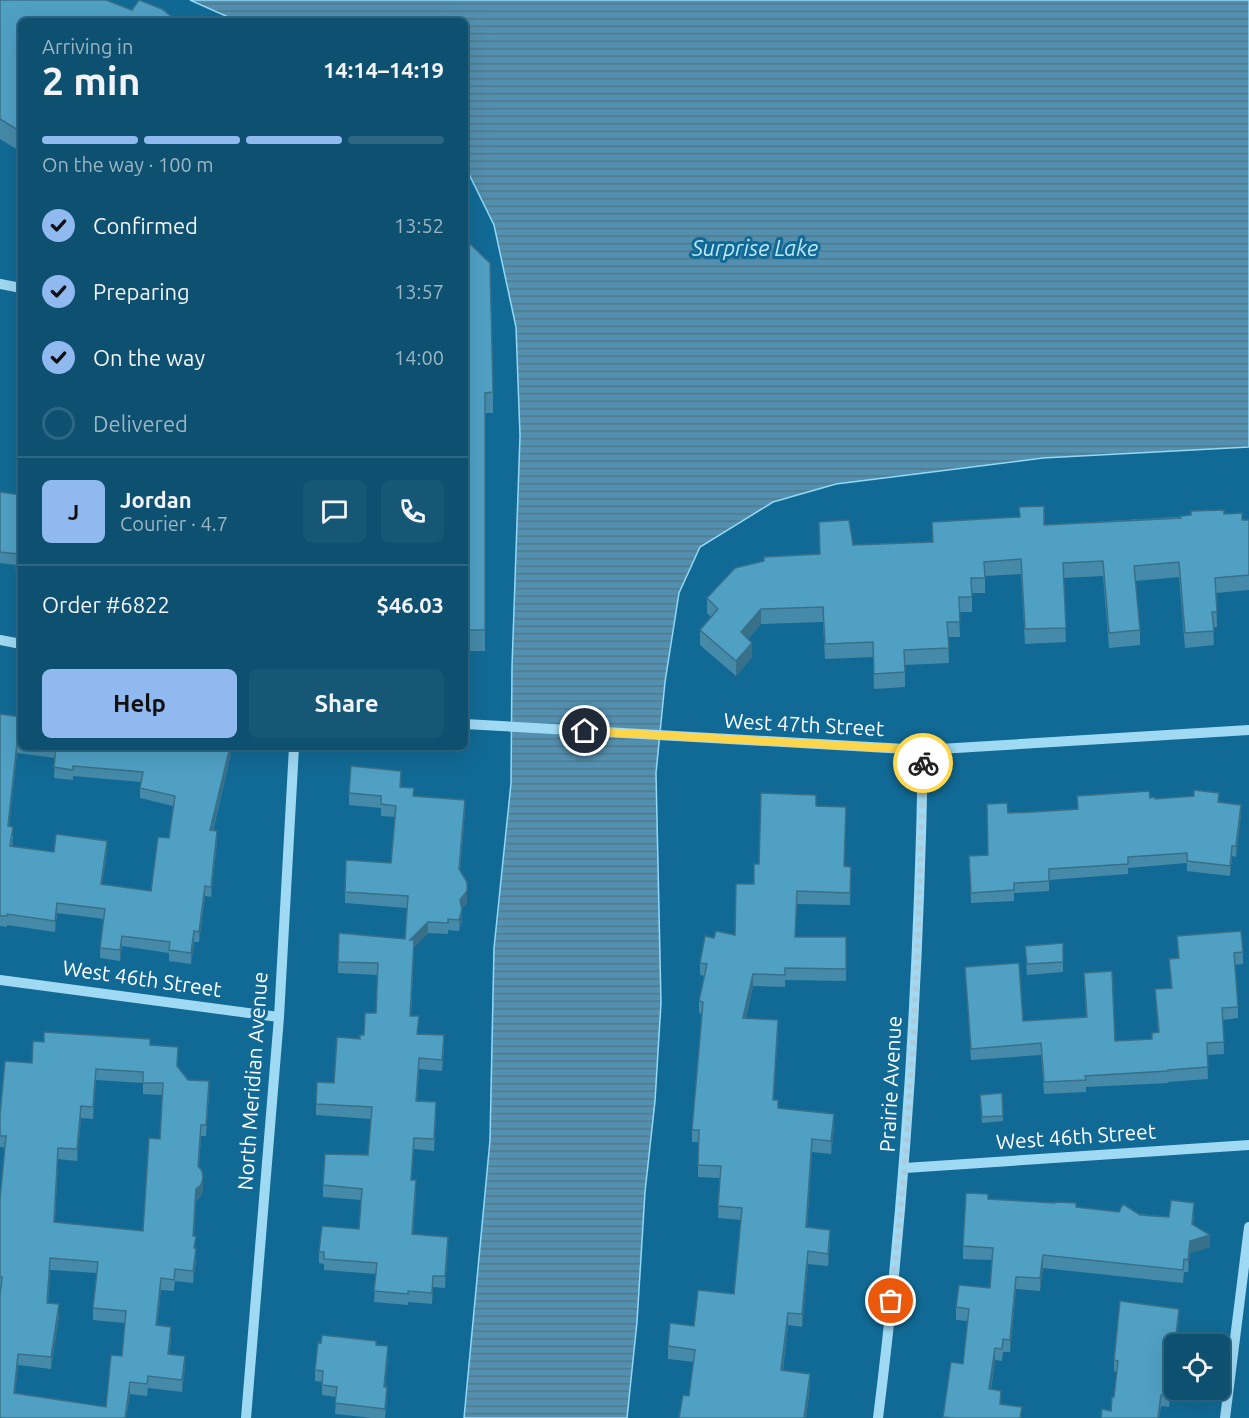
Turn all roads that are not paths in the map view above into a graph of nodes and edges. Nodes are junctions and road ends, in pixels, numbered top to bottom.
1 (0, 284) edge
2 (18, 287) edge
3 (0, 640) edge
4 (18, 643) edge
5 (469, 724) edge
6 (1249, 730) edge
7 (294, 750) edge
8 (923, 750) junction
9 (0, 980) edge
10 (279, 1017) junction
11 (1249, 1145) edge
12 (905, 1168) junction
13 (1249, 1227) edge
14 (246, 1418) edge
15 (878, 1418) edge
16 (1225, 1418) edge

1 - 2 street
3 - 4 street
5 - 8 street, West 47th Street
6 - 8 street, West 47th Street
7 - 10 street, North Meridian Avenue
8 - 12 street, Prairie Avenue
9 - 10 street, West 46th Street
10 - 14 street, North Meridian Avenue
11 - 12 street, West 46th Street
12 - 15 street, Prairie Avenue
13 - 16 street

